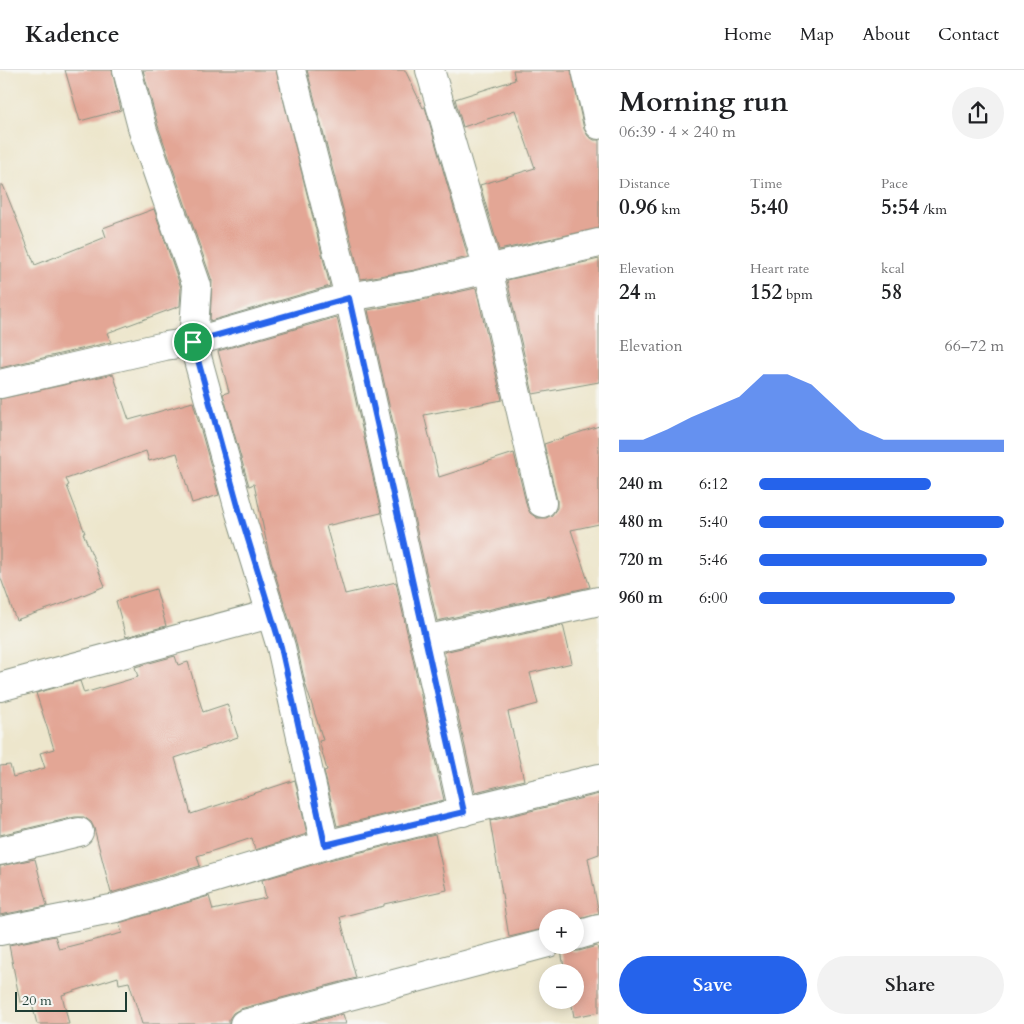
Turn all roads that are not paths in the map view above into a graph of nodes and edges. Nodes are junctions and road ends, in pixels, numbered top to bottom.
1 (126, 70) edge
2 (291, 70) edge
3 (430, 70) edge
4 (586, 70) edge
5 (599, 125) edge
6 (599, 243) edge
7 (488, 269) junction
8 (349, 298) junction
9 (193, 342) junction
10 (0, 384) edge
11 (542, 503) dead end
12 (599, 601) edge
13 (270, 614) junction
14 (425, 640) junction
15 (0, 687) edge
16 (599, 778) edge
17 (464, 812) junction
18 (79, 832) dead end
19 (325, 845) junction
20 (0, 851) edge
21 (599, 930) edge
22 (0, 931) edge
23 (584, 934) edge
24 (539, 945) edge
25 (244, 1024) edge

1 - 9 street
2 - 8 street
3 - 7 street
4 - 5 street
6 - 7 street
7 - 8 street
7 - 11 street
8 - 9 street
8 - 14 street
9 - 10 street
9 - 13 street
12 - 14 street
13 - 15 street
13 - 19 street
14 - 17 street
16 - 17 street
17 - 19 street
18 - 20 street
19 - 22 street
21 - 23 street
24 - 25 street

